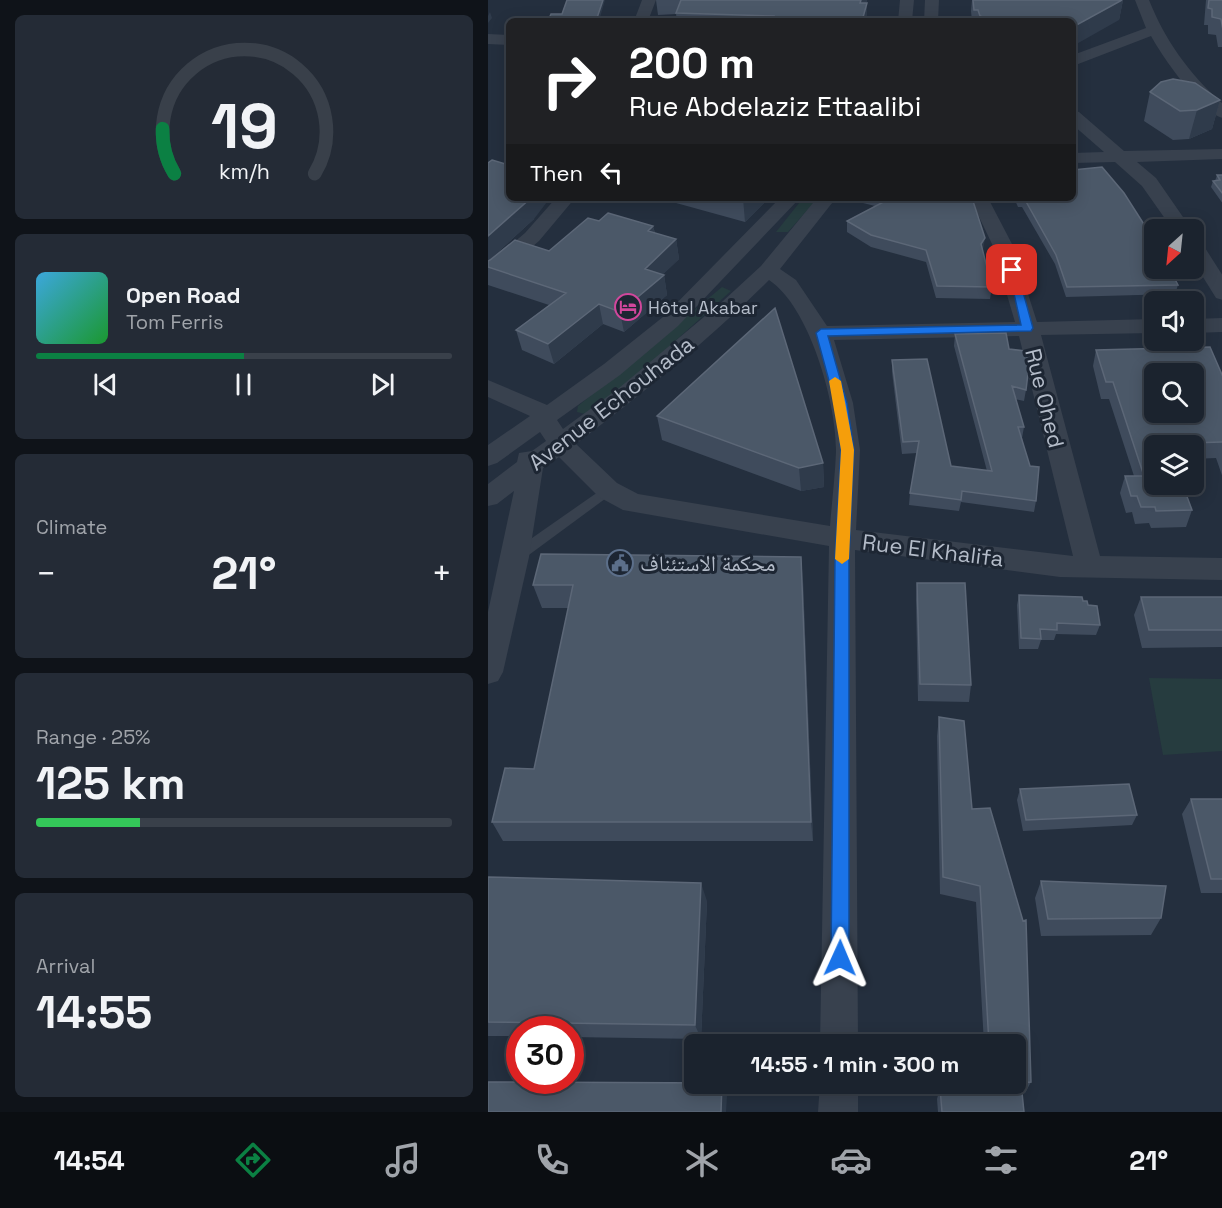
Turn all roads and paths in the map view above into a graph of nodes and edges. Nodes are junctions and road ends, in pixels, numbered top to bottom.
1 (649, 0) edge
2 (907, 0) edge
3 (932, 0) edge
4 (1142, 0) edge
5 (642, 18) edge
6 (905, 18) edge
7 (931, 18) edge
8 (1156, 29) junction
9 (488, 39) edge
10 (506, 40) edge
11 (1076, 60) edge
12 (1223, 113) edge
13 (1076, 119) edge
14 (1223, 154) edge
15 (1122, 157) junction
16 (1076, 158) edge
17 (563, 201) edge
18 (788, 201) edge
19 (825, 201) edge
20 (981, 201) edge
21 (1175, 219) edge
22 (1204, 262) edge
23 (768, 270) junction
24 (488, 274) edge
25 (1223, 294) edge
26 (1223, 325) edge
27 (1144, 326) edge
28 (1204, 326) edge
29 (1027, 328) junction
30 (821, 333) junction
31 (488, 388) edge
32 (545, 417) junction
33 (518, 436) junction
34 (560, 443) junction
35 (488, 457) edge
36 (531, 467) junction
37 (608, 490) junction
38 (488, 497) edge
39 (842, 538) junction
40 (515, 557) junction
41 (1090, 567) junction
42 (1223, 569) edge
43 (488, 672) edge
44 (839, 1034) edge
45 (839, 1094) edge
46 (838, 1112) edge

1 - 5 street
2 - 6 street
3 - 7 street
4 - 8 street
8 - 11 street
8 - 12 street
9 - 10 street
13 - 15 street
14 - 15 street
15 - 16 street
15 - 21 street
17 - 24 street
18 - 32 street, Avenue Echouhada
19 - 23 street, Avenue Echouhada
20 - 29 street, Rue Ohed
22 - 25 street
23 - 30 street
23 - 34 street, Avenue Echouhada
26 - 28 street
27 - 29 street
29 - 30 street
29 - 41 street, Rue Ohed
30 - 39 street
31 - 32 street
32 - 33 street, Avenue Echouhada
32 - 34 street, Rue El Khalifa
33 - 35 street, Avenue Echouhada
33 - 36 street
34 - 36 street, Avenue Echouhada
34 - 37 street, Rue El Khalifa
36 - 38 street, Avenue Echouhada
36 - 40 street
37 - 39 street, Rue El Khalifa
37 - 40 lane
39 - 41 street, Rue El Khalifa
39 - 44 street
40 - 43 street
41 - 42 street, Rue El Khalifa
45 - 46 street

